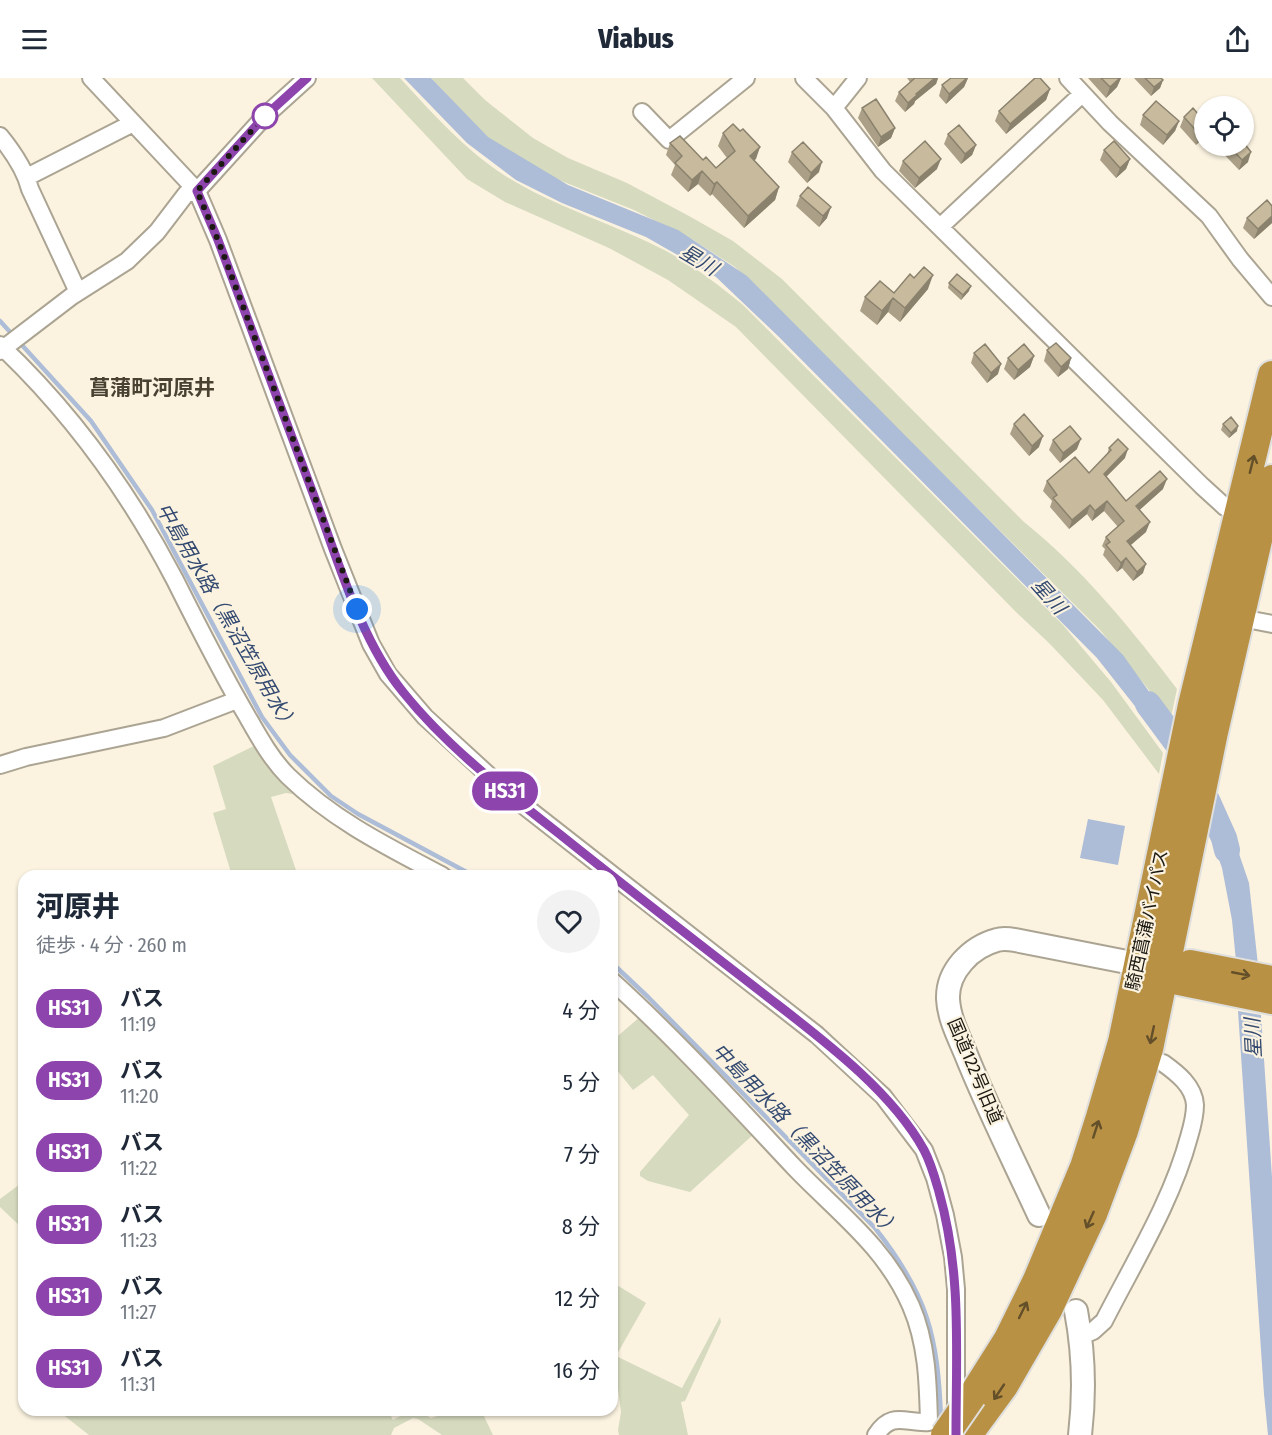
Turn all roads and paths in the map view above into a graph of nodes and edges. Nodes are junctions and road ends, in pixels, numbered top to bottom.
1 (91, 78) edge
2 (307, 78) edge
3 (746, 78) edge
4 (804, 78) edge
5 (858, 78) edge
6 (1068, 78) edge
7 (1082, 94) junction
8 (834, 108) junction
9 (642, 112) dead end
10 (133, 123) junction
11 (0, 136) edge
12 (27, 177) junction
13 (197, 191) junction
14 (940, 227) junction
15 (78, 292) junction
16 (1272, 297) edge
17 (1, 348) edge
18 (1272, 375) edge
19 (1270, 488) edge
20 (1240, 513) junction
21 (1241, 618) junction
22 (1272, 624) edge
23 (237, 700) junction
24 (1203, 718) junction
25 (0, 765) edge
26 (431, 870) edge
27 (605, 870) edge
28 (618, 880) edge
29 (1137, 964) junction
30 (1166, 969) junction
31 (1210, 978) junction
32 (1272, 980) edge
33 (618, 987) edge
34 (1272, 1000) edge
35 (1162, 1063) dead end
36 (1039, 1215) dead end
37 (1076, 1311) dead end
38 (1081, 1336) junction
39 (966, 1433) edge
40 (876, 1435) edge
41 (945, 1435) edge
42 (1080, 1435) edge

1 - 10 street
2 - 13 street
3 - 9 street
4 - 8 street
5 - 8 street
6 - 7 street
7 - 14 street
7 - 16 street
8 - 14 street
10 - 12 street
10 - 13 street
11 - 12 street
12 - 15 street
13 - 15 street
13 - 27 street
14 - 20 street
15 - 17 street
17 - 23 street
20 -> 18 highway, 騎西菖蒲バイパス
19 - 21 highway, 騎西菖蒲バイパス
19 - 24 highway
20 - 24 highway, 騎西菖蒲バイパス
21 - 22 street
21 - 24 highway, 騎西菖蒲バイパス
23 - 25 street
23 - 26 street
24 - 29 highway, 騎西菖蒲バイパス
24 - 30 highway, 騎西菖蒲バイパス
28 - 39 street
29 - 30 highway
29 - 36 street, 国道122号旧道
41 -> 29 highway, 騎西菖蒲バイパス, bridge
30 - 31 highway
30 -> 39 highway, 騎西菖蒲バイパス
31 -> 32 highway
31 - 34 highway
33 - 40 street
35 - 38 street
37 - 38 street
38 - 42 street

